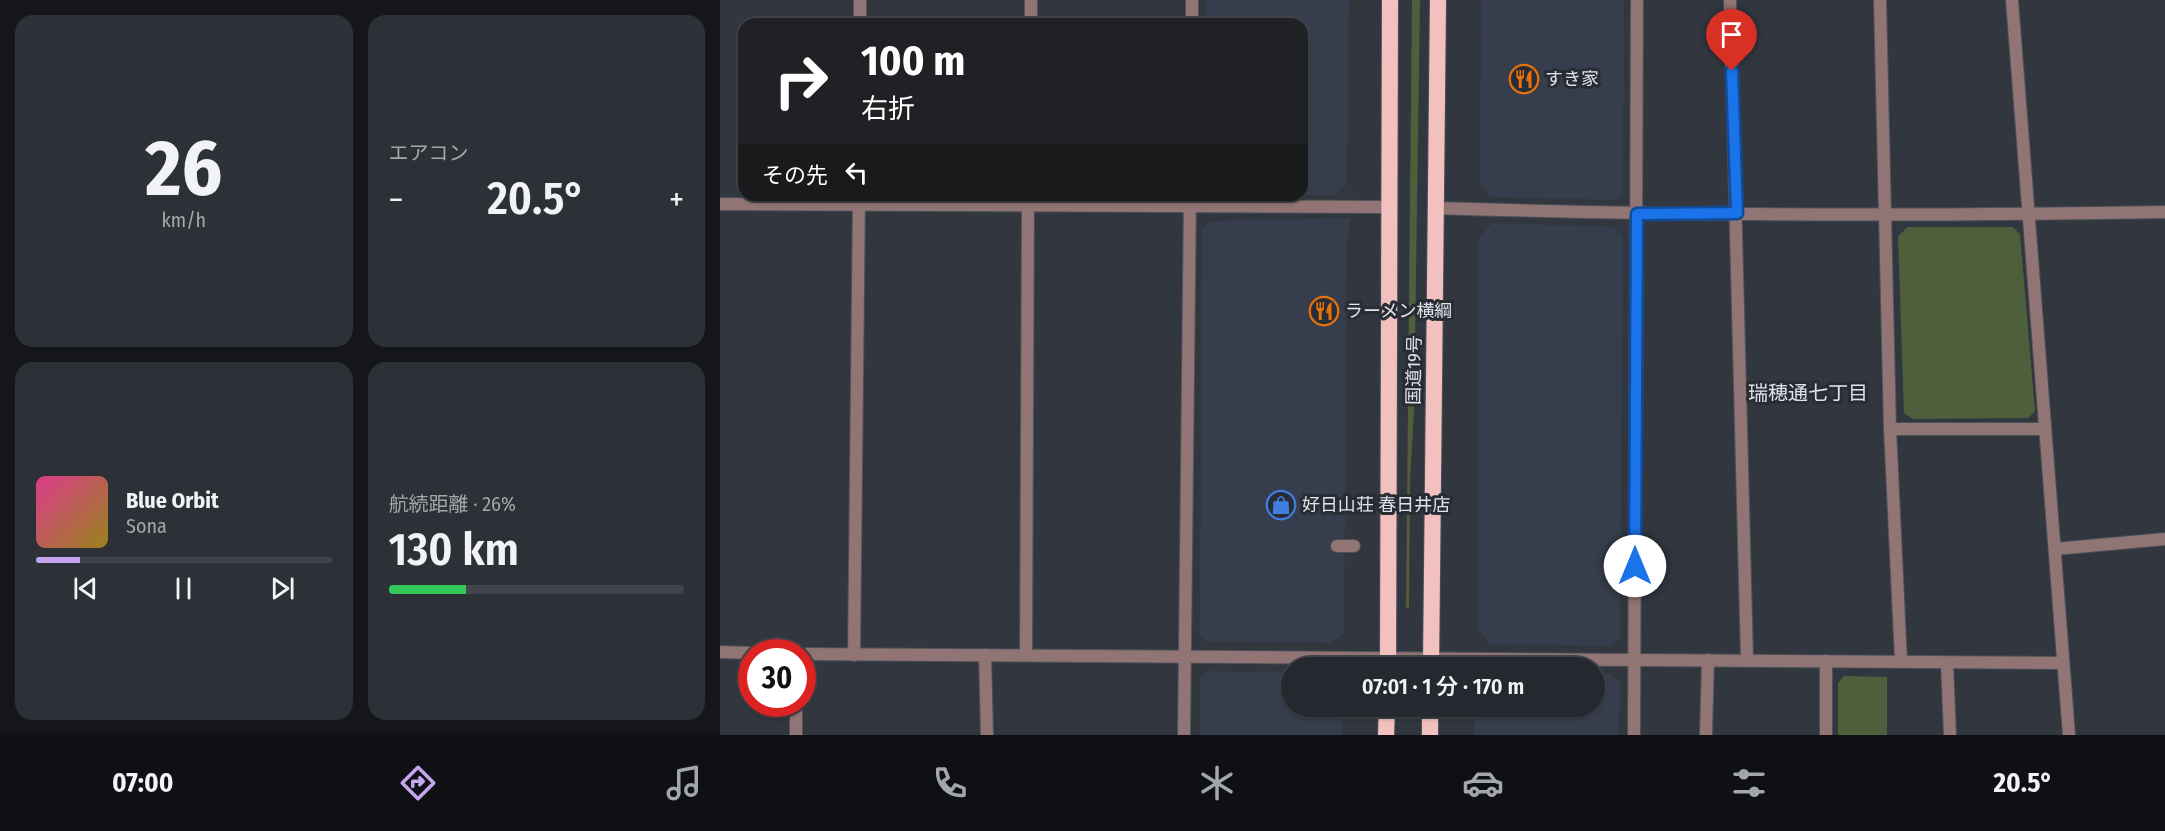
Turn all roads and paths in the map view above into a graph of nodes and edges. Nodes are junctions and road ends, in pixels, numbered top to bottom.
1 (860, 0) edge
2 (1031, 0) edge
3 (1192, 0) edge
4 (1390, 0) edge
5 (1438, 0) edge
6 (1637, 0) edge
7 (1730, 0) edge
8 (1880, 0) edge
9 (2012, 0) edge
10 (860, 18) edge
11 (1031, 18) edge
12 (1192, 18) edge
13 (824, 201) edge
14 (859, 201) edge
15 (1028, 201) edge
16 (1190, 201) edge
17 (1218, 201) edge
18 (720, 204) edge
19 (1389, 207) junction
20 (1436, 208) junction
21 (2165, 212) edge
22 (1737, 213) junction
23 (1637, 214) junction
24 (1886, 214) junction
25 (2030, 214) junction
26 (1890, 429) junction
27 (2044, 429) junction
28 (2165, 539) edge
29 (1337, 546) dead end
30 (1354, 546) dead end
31 (2055, 549) junction
32 (720, 652) edge
33 (738, 653) edge
34 (816, 654) edge
35 (854, 655) junction
36 (985, 655) junction
37 (1026, 655) junction
38 (1185, 656) junction
39 (1388, 657) edge
40 (1431, 657) edge
41 (1281, 659) edge
42 (1747, 659) junction
43 (1605, 660) edge
44 (1634, 660) junction
45 (1708, 660) junction
46 (1826, 661) junction
47 (1901, 661) junction
48 (1947, 663) junction
49 (2063, 663) junction
50 (795, 717) edge
51 (1387, 717) edge
52 (1430, 717) edge
53 (1706, 733) dead end
54 (796, 735) edge
55 (987, 735) edge
56 (1184, 735) edge
57 (1386, 735) edge
58 (1430, 735) edge
59 (1634, 735) edge
60 (1826, 735) edge
61 (1950, 735) edge
62 (2069, 735) edge

1 - 10 street
2 - 11 street
3 - 12 street
4 - 19 highway, 国道19号
5 - 20 highway, 国道19号
6 - 23 street
7 - 22 street
8 - 24 street
9 - 25 street
13 - 18 street
14 - 35 street
15 - 37 street
16 - 38 street
17 - 19 street
19 - 39 highway, 国道19号
20 - 23 street
20 - 40 highway, 国道19号
21 - 25 street
22 - 23 street
22 - 24 street
22 - 42 street
23 - 44 street
24 - 25 street
24 - 26 street
25 - 27 street
26 - 27 street
26 - 47 street
27 - 31 street
28 - 31 street
29 - 30 street
31 - 49 street
32 - 33 street
34 - 35 street
35 - 36 street
36 - 37 street
36 - 55 street
37 - 38 street
38 - 41 street
38 - 56 street
42 - 45 street
42 - 46 street
43 - 44 street
44 - 45 street
44 - 59 street
45 - 53 street
46 - 47 street
46 - 60 street
47 - 48 street
48 - 49 street
48 - 61 street
49 - 62 street
50 - 54 street
51 - 57 highway
52 - 58 highway

